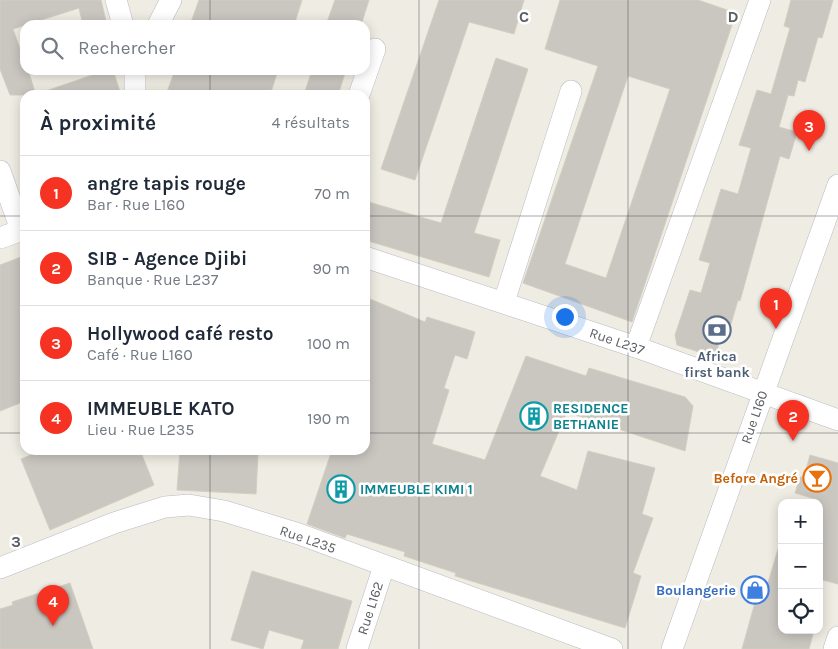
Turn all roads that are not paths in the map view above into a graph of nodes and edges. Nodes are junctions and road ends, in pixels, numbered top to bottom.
1 (116, 0) edge
2 (172, 0) edge
3 (760, 0) edge
4 (122, 20) edge
5 (161, 20) edge
6 (375, 49) dead end
7 (370, 63) edge
8 (134, 75) edge
9 (365, 75) edge
10 (135, 90) edge
11 (360, 90) edge
12 (571, 91) dead end
13 (0, 171) edge
14 (838, 185) edge
15 (20, 221) edge
16 (20, 230) edge
17 (0, 238) edge
18 (370, 258) edge
19 (504, 302) junction
20 (636, 347) junction
21 (762, 393) junction
22 (838, 420) edge
23 (384, 566) junction
24 (0, 568) edge
25 (838, 637) edge
26 (357, 649) edge
27 (612, 649) edge
28 (672, 649) edge
29 (834, 649) edge

1 - 4 street
2 - 5 street
3 - 20 street
6 - 7 street
8 - 10 street
9 - 11 street
12 - 19 street
13 - 15 street
14 - 21 street, Rue L160
16 - 17 street
18 - 19 street, Rue L237
19 - 20 street, Rue L237
20 - 21 street, Rue L237
21 - 22 street, Rue L237
21 - 28 street, Rue L160
23 - 24 street, Rue L235
23 - 26 street, Rue L162
23 - 27 street, Rue L235
25 - 29 street

